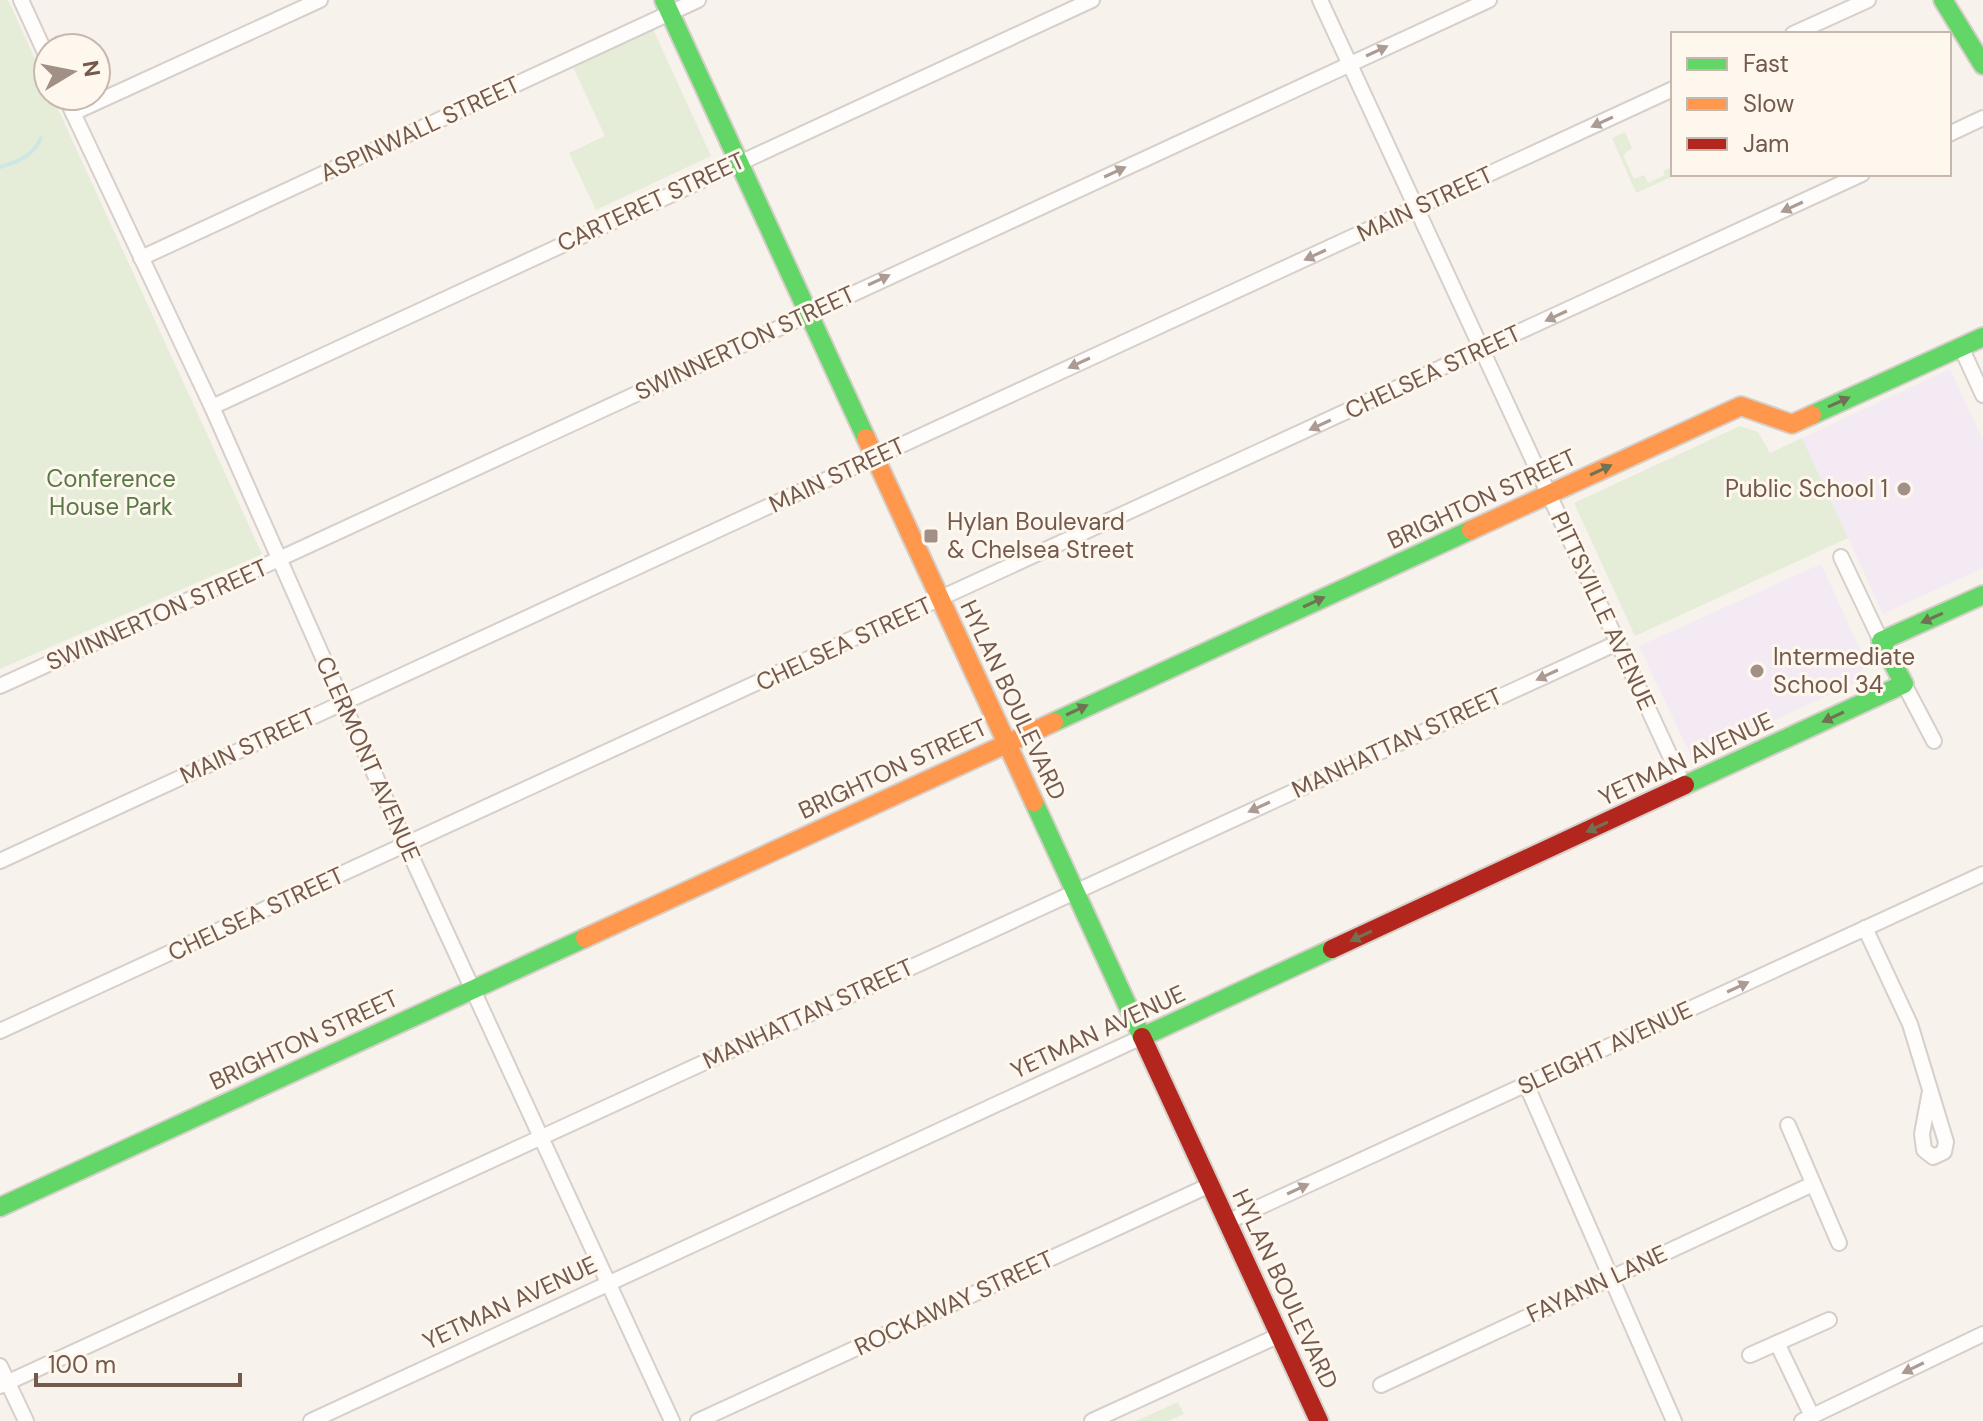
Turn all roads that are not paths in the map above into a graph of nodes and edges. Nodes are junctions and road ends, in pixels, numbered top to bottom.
1 (21, 0) edge
2 (320, 0) edge
3 (698, 0) edge
4 (1092, 0) edge
5 (1320, 0) edge
6 (1489, 0) edge
7 (1868, 0) edge
8 (1943, 0) edge
9 (667, 6) edge
10 (36, 32) edge
11 (1797, 32) edge
12 (1348, 64) junction
13 (1983, 65) edge
14 (1671, 90) edge
15 (73, 113) joint
16 (1983, 118) edge
17 (1951, 133) edge
18 (738, 161) junction
19 (1858, 176) edge
20 (1416, 208) junction
21 (141, 258) junction
22 (809, 313) junction
23 (1983, 337) edge
24 (1961, 347) junction
25 (1483, 349) junction
26 (1983, 395) edge
27 (212, 407) junction
28 (875, 458) junction
29 (1549, 495) junction
30 (1841, 557) dead end
31 (279, 559) junction
32 (1983, 595) edge
33 (940, 600) junction
34 (1881, 641) junction
35 (1617, 643) junction
36 (1904, 684) junction
37 (0, 686) edge
38 (343, 703) junction
39 (1934, 741) dead end
40 (1006, 743) junction
41 (1684, 786) junction
42 (406, 845) junction
43 (0, 861) edge
44 (1983, 874) edge
45 (1075, 891) junction
46 (1865, 928) junction
47 (473, 989) junction
48 (0, 1031) edge
49 (1142, 1037) junction
50 (1526, 1084) junction
51 (1930, 1091) dead end
52 (1788, 1125) dead end
53 (541, 1137) junction
54 (1813, 1184) junction
55 (1210, 1185) junction
56 (0, 1207) edge
57 (1227, 1222) junction
58 (1839, 1243) dead end
59 (1611, 1278) junction
60 (609, 1284) junction
61 (1829, 1320) dead end
62 (1983, 1334) edge
63 (1280, 1335) junction
64 (1777, 1343) junction
65 (1750, 1355) dead end
66 (0, 1366) edge
67 (4, 1384) edge
68 (1381, 1385) dead end
69 (1807, 1418) edge
70 (26, 1421) edge
71 (311, 1421) edge
72 (672, 1421) edge
73 (698, 1421) edge
74 (1092, 1421) edge
75 (1319, 1421) edge
76 (1674, 1421) edge

1 - 10 street
2 - 15 street
3 - 9 street, ASPINWALL STREET
4 - 18 street, CARTERET STREET
5 - 12 street, PITTSVILLE AVENUE
12 -> 6 street, SWINNERTON STREET
7 - 11 street
8 - 13 street
9 - 18 street, HYLAN BOULEVARD
9 - 21 street, ASPINWALL STREET
12 - 20 street, PITTSVILLE AVENUE
22 -> 12 street, SWINNERTON STREET
14 -> 20 street, MAIN STREET
15 - 21 street, CLERMONT AVENUE
16 - 17 street
18 - 22 street, HYLAN BOULEVARD
18 - 27 street, CARTERET STREET
19 -> 25 street, CHELSEA STREET
20 - 25 street, PITTSVILLE AVENUE
20 -> 28 street, MAIN STREET
21 - 27 street, CLERMONT AVENUE
22 - 28 street, HYLAN BOULEVARD
22 - 31 street, SWINNERTON STREET
23 - 24 street, BRIGHTON STREET
24 - 26 street
29 -> 24 street, BRIGHTON STREET
25 - 29 street, PITTSVILLE AVENUE
25 -> 33 street, CHELSEA STREET
27 - 31 street, CLERMONT AVENUE
28 - 33 street, HYLAN BOULEVARD
28 - 38 street, MAIN STREET
29 - 35 street, PITTSVILLE AVENUE
40 -> 29 street, BRIGHTON STREET
30 - 34 street
31 - 37 street, SWINNERTON STREET
31 - 38 street, CLERMONT AVENUE
32 -> 34 street
33 - 40 street, HYLAN BOULEVARD
33 - 42 street, CHELSEA STREET
34 - 36 street
35 - 41 street, PITTSVILLE AVENUE
35 -> 45 street, MANHATTAN STREET
36 - 39 street
36 -> 41 street, YETMAN AVENUE
38 - 42 street, CLERMONT AVENUE
38 - 43 street, MAIN STREET
40 - 45 street, HYLAN BOULEVARD
40 - 47 street, BRIGHTON STREET
41 -> 49 street, YETMAN AVENUE
42 - 47 street, CLERMONT AVENUE
42 - 48 street, CHELSEA STREET
44 - 46 street, SLEIGHT AVENUE
45 - 49 street, HYLAN BOULEVARD
45 - 53 street, MANHATTAN STREET
50 -> 46 street, SLEIGHT AVENUE
46 - 51 street
47 - 53 street, CLERMONT AVENUE
47 - 56 street, BRIGHTON STREET
49 - 55 street, HYLAN BOULEVARD
49 - 60 street, YETMAN AVENUE
57 -> 50 street, SLEIGHT AVENUE
50 - 59 street
52 - 54 street
53 - 60 street, CLERMONT AVENUE
53 - 67 street, MANHATTAN STREET
54 - 58 street
54 - 59 street, FAYANN LANE
55 - 57 street, HYLAN BOULEVARD
55 - 73 street, ROCKAWAY STREET
57 - 63 street, HYLAN BOULEVARD
59 - 68 street, FAYANN LANE
59 - 76 street
60 - 71 street, YETMAN AVENUE
60 - 72 street, CLERMONT AVENUE
61 - 64 street
62 -> 69 street
63 - 74 street
63 - 75 street, HYLAN BOULEVARD
64 - 65 street
64 - 69 street
66 - 67 street
67 - 70 street

